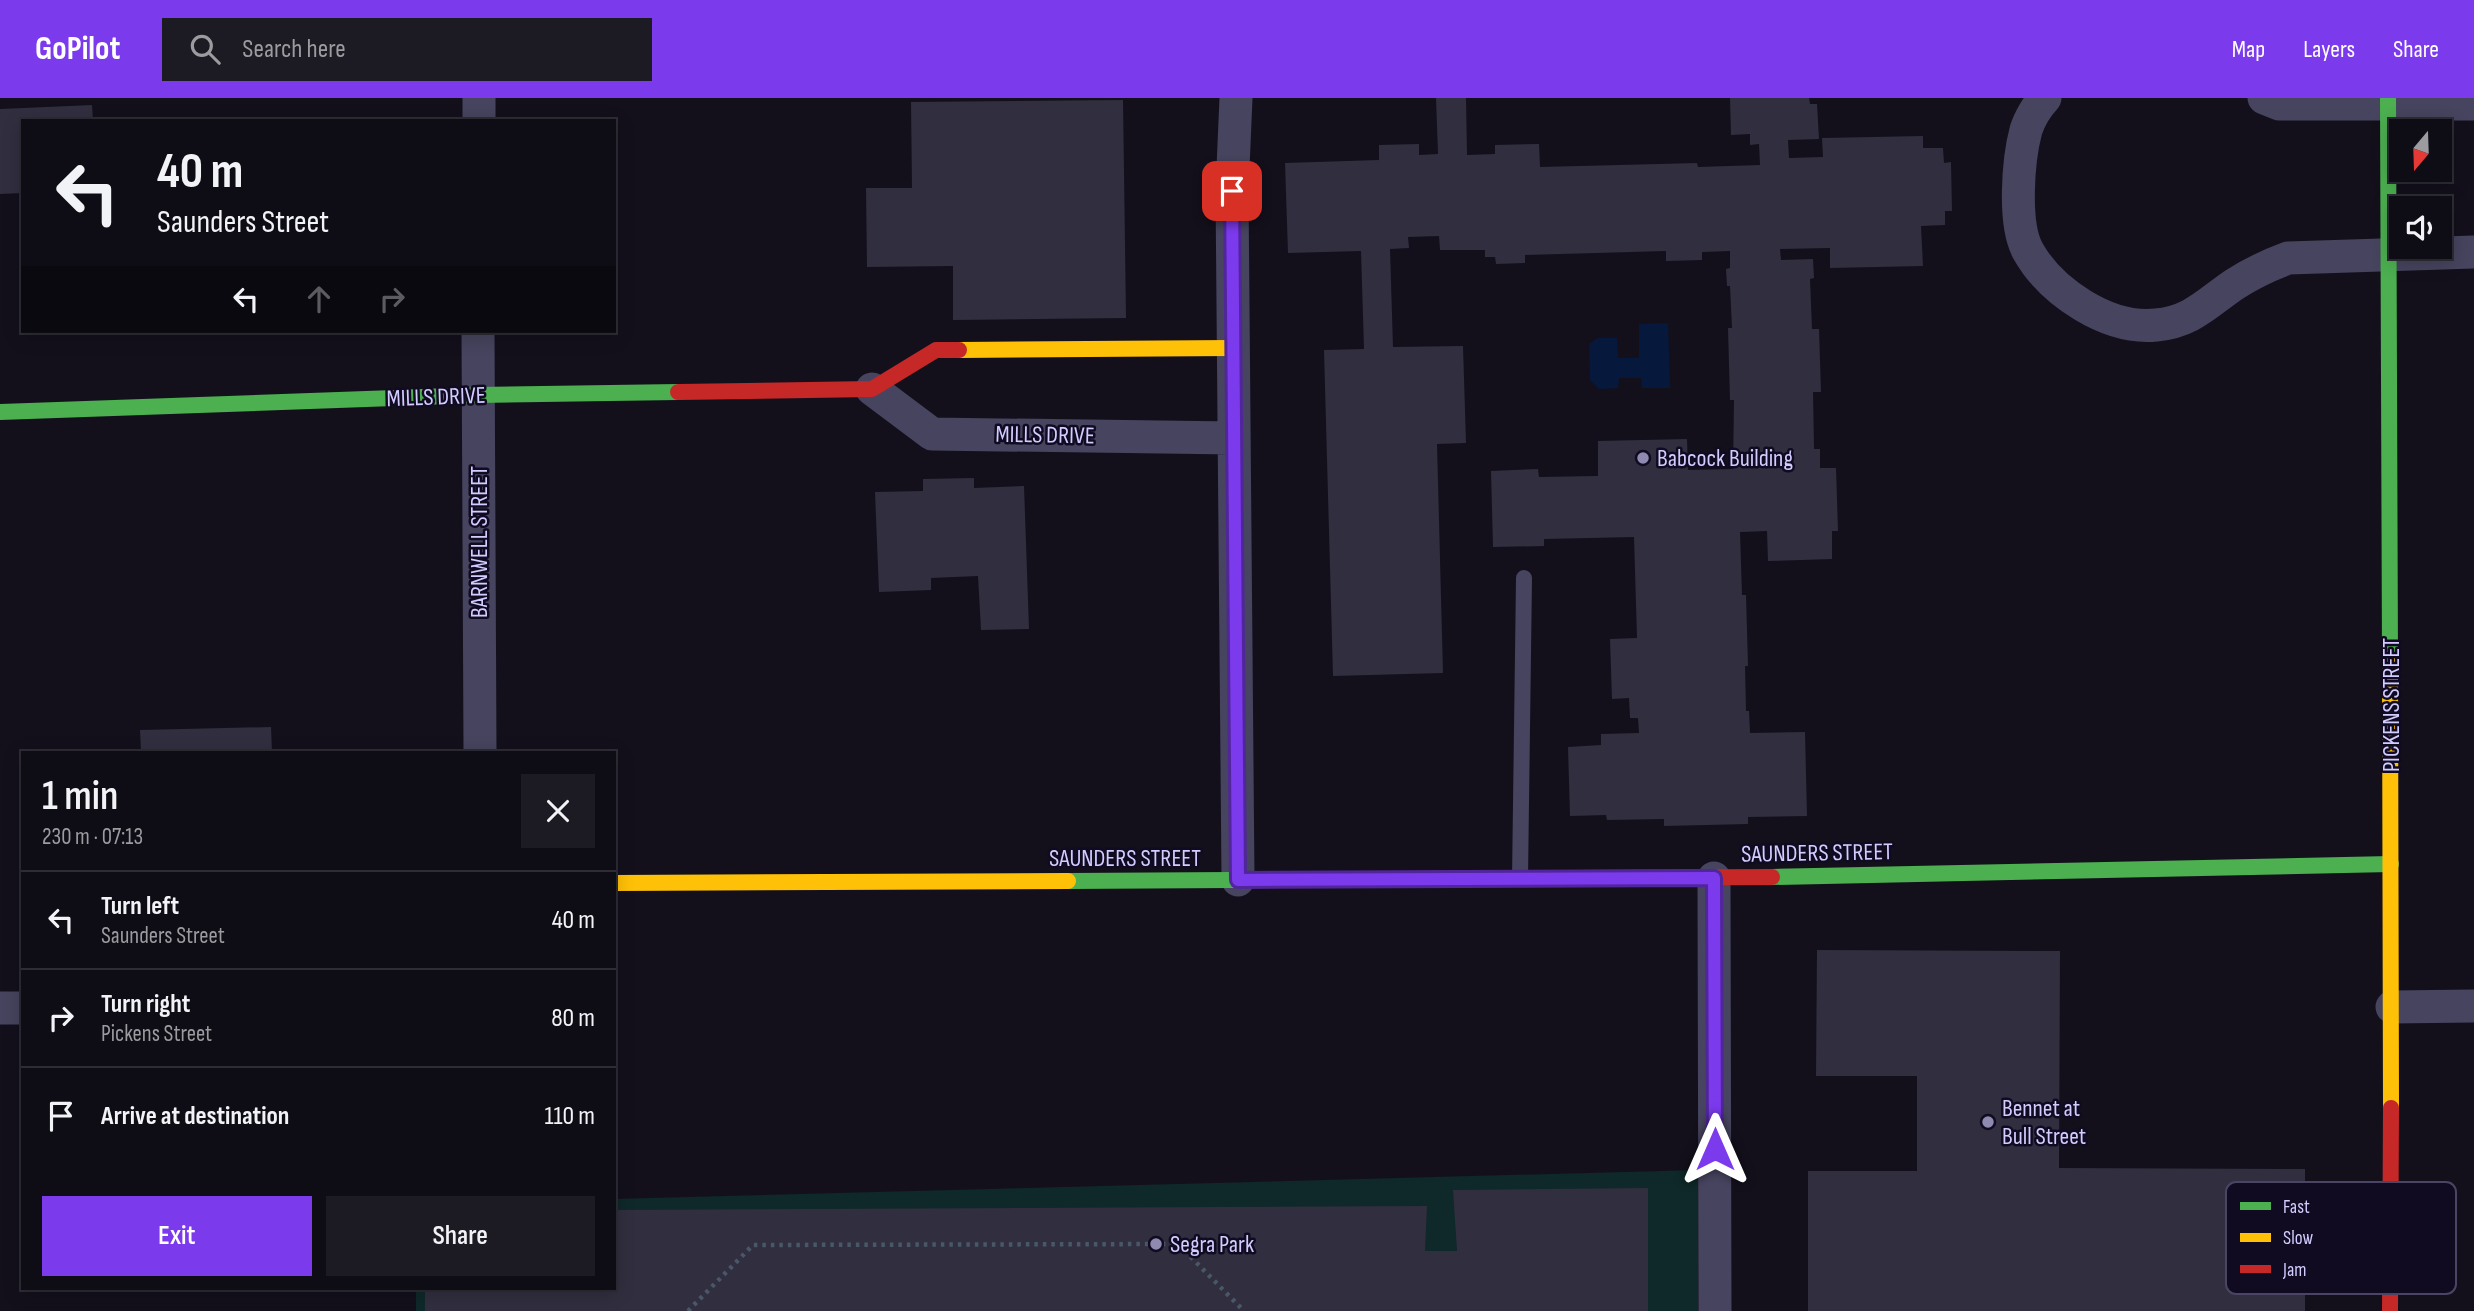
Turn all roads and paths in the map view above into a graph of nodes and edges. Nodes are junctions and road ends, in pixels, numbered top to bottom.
1 (479, 98) edge
2 (1236, 98) edge
3 (2045, 98) edge
4 (2264, 98) edge
5 (2388, 101) edge
6 (2474, 104) edge
7 (479, 119) edge
8 (2474, 252) edge
9 (2452, 253) edge
10 (2389, 256) joint
11 (2389, 259) edge
12 (478, 333) edge
13 (1233, 348) junction
14 (872, 389) junction
15 (478, 395) junction
16 (0, 412) edge
17 (1234, 438) junction
18 (1524, 579) dead end
19 (480, 751) edge
20 (2391, 864) junction
21 (1714, 878) junction
22 (1520, 879) junction
23 (1238, 880) junction
24 (616, 883) edge
25 (2474, 1006) edge
26 (2392, 1007) junction
27 (0, 1008) edge
28 (21, 1008) edge
29 (2391, 1182) edge
30 (688, 1311) edge
31 (1244, 1311) edge
32 (1715, 1311) edge

1 - 7 street
2 - 13 street
3 - 10 street
4 - 5 street
5 - 6 street
5 - 10 street, PICKENS STREET
8 - 9 street
11 - 20 street, PICKENS STREET
12 - 15 street, BARNWELL STREET
13 - 14 street
13 - 17 street
14 - 15 street, MILLS DRIVE
14 - 17 street, MILLS DRIVE
15 - 16 street, MILLS DRIVE
15 - 19 street, BARNWELL STREET
17 - 23 street
18 - 22 lane
20 - 21 street, SAUNDERS STREET
20 - 26 street, PICKENS STREET
21 - 22 street, SAUNDERS STREET
21 - 32 street
22 - 23 street, SAUNDERS STREET
23 - 24 street, SAUNDERS STREET
25 - 26 street
26 - 29 street, PICKENS STREET
27 - 28 street
30 - 31 path

